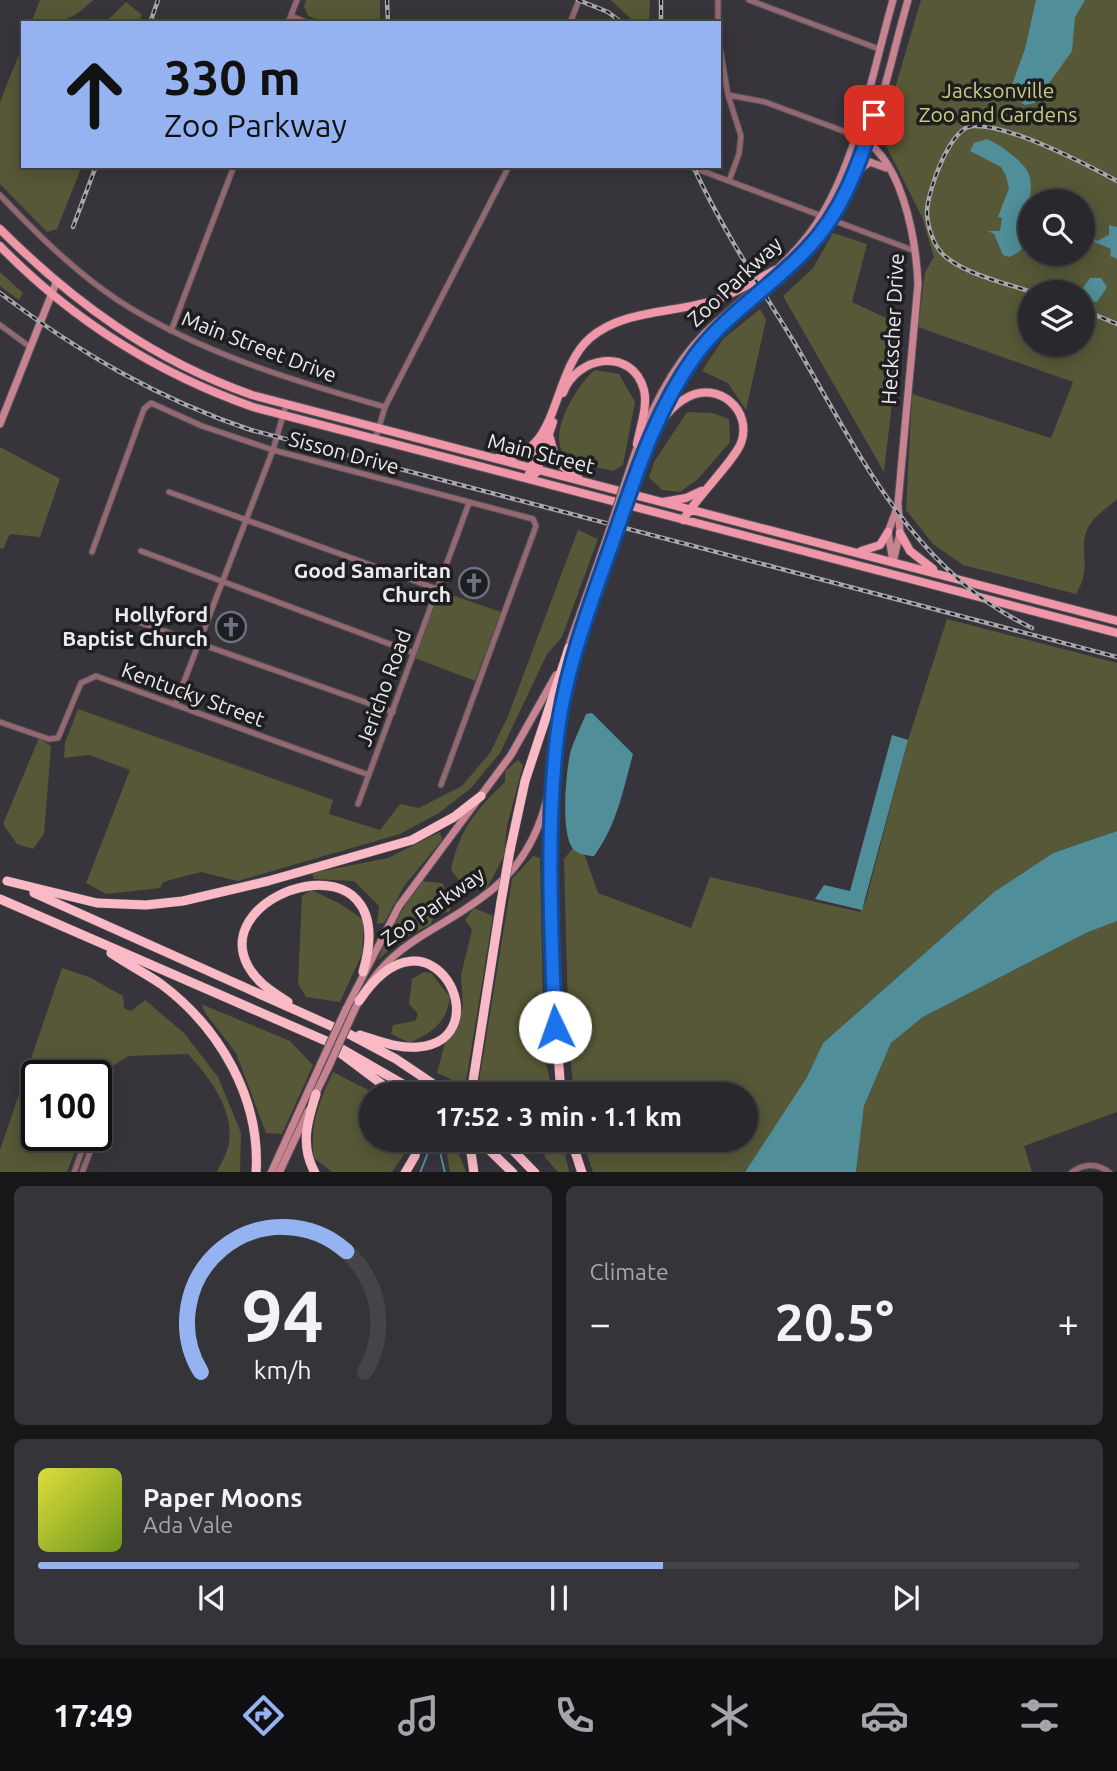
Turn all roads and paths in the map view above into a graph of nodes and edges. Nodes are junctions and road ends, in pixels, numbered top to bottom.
1 (297, 0) edge
2 (579, 0) edge
3 (718, 0) edge
4 (749, 0) edge
5 (892, 0) edge
6 (908, 0) edge
7 (289, 19) edge
8 (571, 21) edge
9 (718, 21) edge
10 (878, 50) junction
11 (721, 54) edge
12 (728, 95) junction
13 (854, 135) junction
14 (867, 140) junction
15 (233, 168) edge
16 (508, 168) edge
17 (694, 168) edge
18 (889, 170) junction
19 (855, 174) junction
20 (729, 181) junction
21 (0, 195) edge
22 (821, 216) junction
23 (831, 220) junction
24 (0, 229) edge
25 (0, 246) edge
26 (916, 251) junction
27 (775, 270) junction
28 (56, 283) junction
29 (51, 294) junction
30 (0, 325) edge
31 (171, 331) junction
32 (30, 347) junction
33 (286, 405) junction
34 (385, 407) junction
35 (283, 416) junction
36 (0, 424) edge
37 (548, 429) junction
38 (378, 430) junction
39 (375, 440) junction
40 (649, 440) junction
41 (637, 444) junction
42 (273, 450) junction
43 (486, 457) junction
44 (534, 470) junction
45 (630, 478) junction
46 (530, 481) junction
47 (586, 483) junction
48 (704, 489) junction
49 (169, 492) dead end
50 (660, 502) junction
51 (469, 503) junction
52 (898, 503) junction
53 (689, 510) junction
54 (246, 519) junction
55 (683, 520) junction
56 (888, 532) junction
57 (900, 533) junction
58 (608, 544) junction
59 (844, 550) junction
60 (141, 551) dead end
61 (92, 552) dead end
62 (893, 562) junction
63 (875, 570) junction
64 (948, 577) junction
65 (908, 579) junction
66 (222, 582) junction
67 (437, 589) junction
68 (1083, 612) junction
69 (116, 614) dead end
70 (1117, 621) edge
71 (1080, 623) junction
72 (1117, 633) edge
73 (198, 643) junction
74 (569, 648) junction
75 (414, 653) junction
76 (174, 705) junction
77 (393, 712) junction
78 (0, 722) edge
79 (557, 737) junction
80 (369, 775) junction
81 (441, 785) dead end
82 (481, 796) junction
83 (358, 804) dead end
84 (4, 880) edge
85 (0, 899) edge
86 (92, 941) junction
87 (363, 972) junction
88 (359, 1001) junction
89 (350, 1011) junction
90 (310, 1016) junction
91 (336, 1028) junction
92 (314, 1036) junction
93 (325, 1064) junction
94 (378, 1082) edge
95 (401, 1082) edge
96 (430, 1082) edge
97 (472, 1082) edge
98 (560, 1082) edge
99 (316, 1094) junction
100 (82, 1151) edge
101 (90, 1151) edge
102 (416, 1152) edge
103 (470, 1152) edge
104 (492, 1152) edge
105 (515, 1152) edge
106 (575, 1152) edge
107 (74, 1172) edge
108 (82, 1172) edge
109 (256, 1172) edge
110 (271, 1172) edge
111 (279, 1172) edge
112 (315, 1172) edge
113 (405, 1172) edge
114 (474, 1172) edge
115 (513, 1172) edge
116 (536, 1172) edge
117 (582, 1172) edge
118 (1071, 1172) edge
119 (1110, 1172) edge

1 - 7 street
2 - 8 street
3 - 9 street
4 - 10 street
5 - 10 main road, Zoo Parkway
6 - 14 main road, Zoo Parkway
10 - 13 main road, Zoo Parkway
11 - 12 street
12 - 13 street
12 - 20 street
13 - 14 main road
13 - 22 main road, Zoo Parkway
14 - 18 main road, Heckscher Drive
14 - 19 main road, Zoo Parkway
15 - 31 street
16 - 34 street
17 - 20 street
18 - 19 main road
18 - 26 main road, Heckscher Drive
19 - 23 main road, Zoo Parkway
20 - 22 street
21 - 31 street, Main Street Drive
22 - 23 street
22 - 27 main road, Zoo Parkway
23 - 26 street
23 - 40 main road, Zoo Parkway
24 - 28 main road, Main Street
25 - 29 main road, Main Street
26 - 52 main road, Heckscher Drive
27 - 37 main road
27 - 41 main road, Zoo Parkway
28 - 29 main road
28 - 33 main road, Main Street
29 - 32 main road
29 - 35 main road, Main Street
30 - 32 street
31 - 34 street, Main Street Drive
32 - 36 main road
33 - 35 street
33 - 38 main road, Main Street
34 - 38 street
35 - 39 main road, Main Street
35 - 42 street
37 - 41 main road
37 - 43 main road
37 - 44 main road
37 - 47 main road
38 - 39 street
38 - 43 main road, Main Street
39 - 46 main road, Main Street
40 - 45 main road, Zoo Parkway
40 - 48 main road
41 - 45 main road, Zoo Parkway
42 - 51 street, Sisson Drive
42 - 54 street
42 - 61 street, Sisson Drive
43 - 44 main road, Main Street
44 - 46 main road
44 - 47 main road, Main Street
45 - 58 main road, Zoo Parkway, bridge
46 - 55 main road, Main Street
47 - 50 main road, Main Street
48 - 50 main road
48 - 53 main road
49 - 54 street
50 - 53 main road, Main Street
51 - 67 street, Jericho Road
51 - 81 street, Sisson Drive
52 - 56 main road, Heckscher Drive
52 - 57 main road, Heckscher Drive
53 - 55 main road
53 - 59 main road, Main Street
54 - 66 street
54 - 67 street
55 - 63 main road, Main Street
56 - 59 main road
56 - 62 main road, Heckscher Drive
57 - 62 main road, Heckscher Drive
57 - 64 main road
58 - 74 main road, Zoo Parkway
58 - 79 main road, Zoo Parkway
59 - 62 main road, Main Street
60 - 66 street
62 - 63 main road
62 - 64 main road, Main Street
62 - 65 main road
63 - 65 main road, Main Street
64 - 68 main road, Main Street
65 - 71 main road, Main Street
66 - 73 street
66 - 75 street
67 - 75 street, Jericho Road
68 - 70 main road, Main Street
68 - 71 main road
69 - 73 street
71 - 72 main road, Main Street
73 - 76 street
73 - 77 street
74 - 82 main road, Zoo Parkway
74 - 97 highway, bridge
75 - 77 street, Jericho Road
76 - 78 street, Kentucky Street
76 - 80 street, Kentucky Street
77 - 80 street, Jericho Road
79 - 88 main road, Zoo Parkway
79 - 98 highway
80 - 83 street, Jericho Road
82 - 84 highway
82 - 87 main road, Zoo Parkway
84 - 90 highway
85 - 86 highway
86 - 92 highway
86 - 109 highway
87 - 89 main road, Zoo Parkway
87 - 90 highway
88 - 89 main road, Zoo Parkway
88 - 91 highway
89 - 93 main road, Zoo Parkway, bridge
90 - 91 highway
91 - 96 highway
92 - 94 highway
92 - 95 highway
93 - 99 main road, Zoo Parkway
93 - 110 main road, Zoo Parkway
99 - 111 main road, Zoo Parkway
99 - 112 highway
100 - 107 street
101 - 108 street
102 - 113 highway
103 - 114 highway
104 - 115 highway
105 - 116 highway
106 - 117 highway
118 - 119 street

